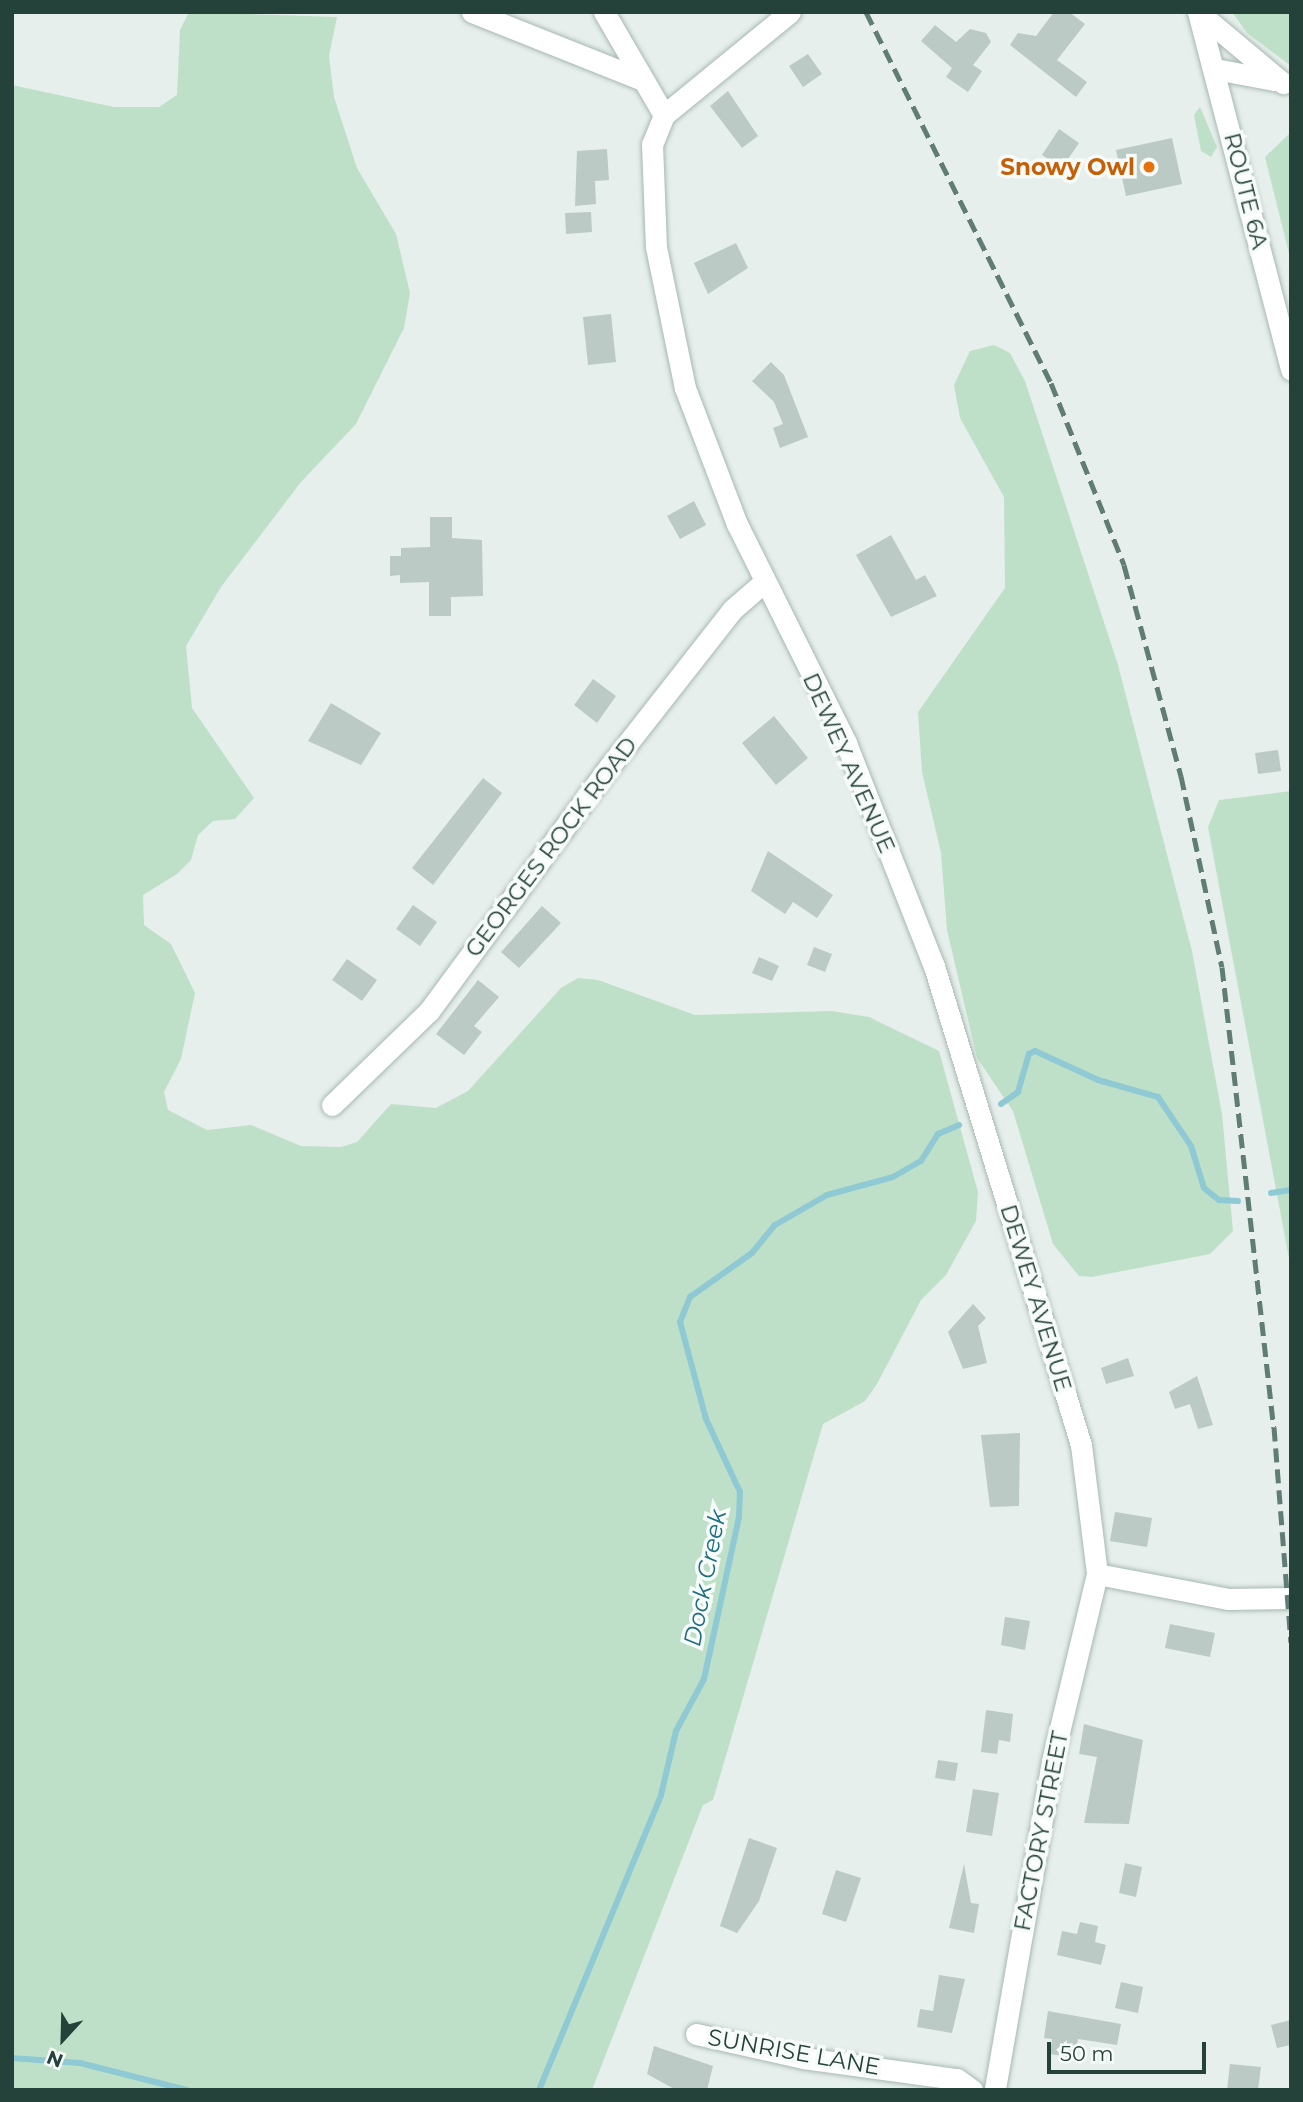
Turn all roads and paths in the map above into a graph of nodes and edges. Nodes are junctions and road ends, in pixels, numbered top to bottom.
1 (472, 12) edge
2 (604, 12) edge
3 (790, 12) edge
4 (1198, 12) edge
5 (1214, 69) junction
6 (640, 79) junction
7 (1287, 86) edge
8 (664, 115) junction
9 (1291, 370) edge
10 (764, 582) junction
11 (332, 1105) dead end
12 (1097, 1574) junction
13 (1291, 1598) edge
14 (696, 2034) dead end
15 (972, 2090) edge
16 (995, 2090) edge

1 - 6 street
2 - 6 street
3 - 8 street
4 - 5 street, ROUTE 6A
4 - 7 street
5 - 7 street
5 - 9 street, ROUTE 6A
6 - 8 street
8 - 10 street, DEWEY AVENUE
10 - 11 street, GEORGES ROCK ROAD
10 - 12 street, DEWEY AVENUE
12 - 13 street
12 - 16 street, FACTORY STREET
14 - 15 street, SUNRISE LANE

